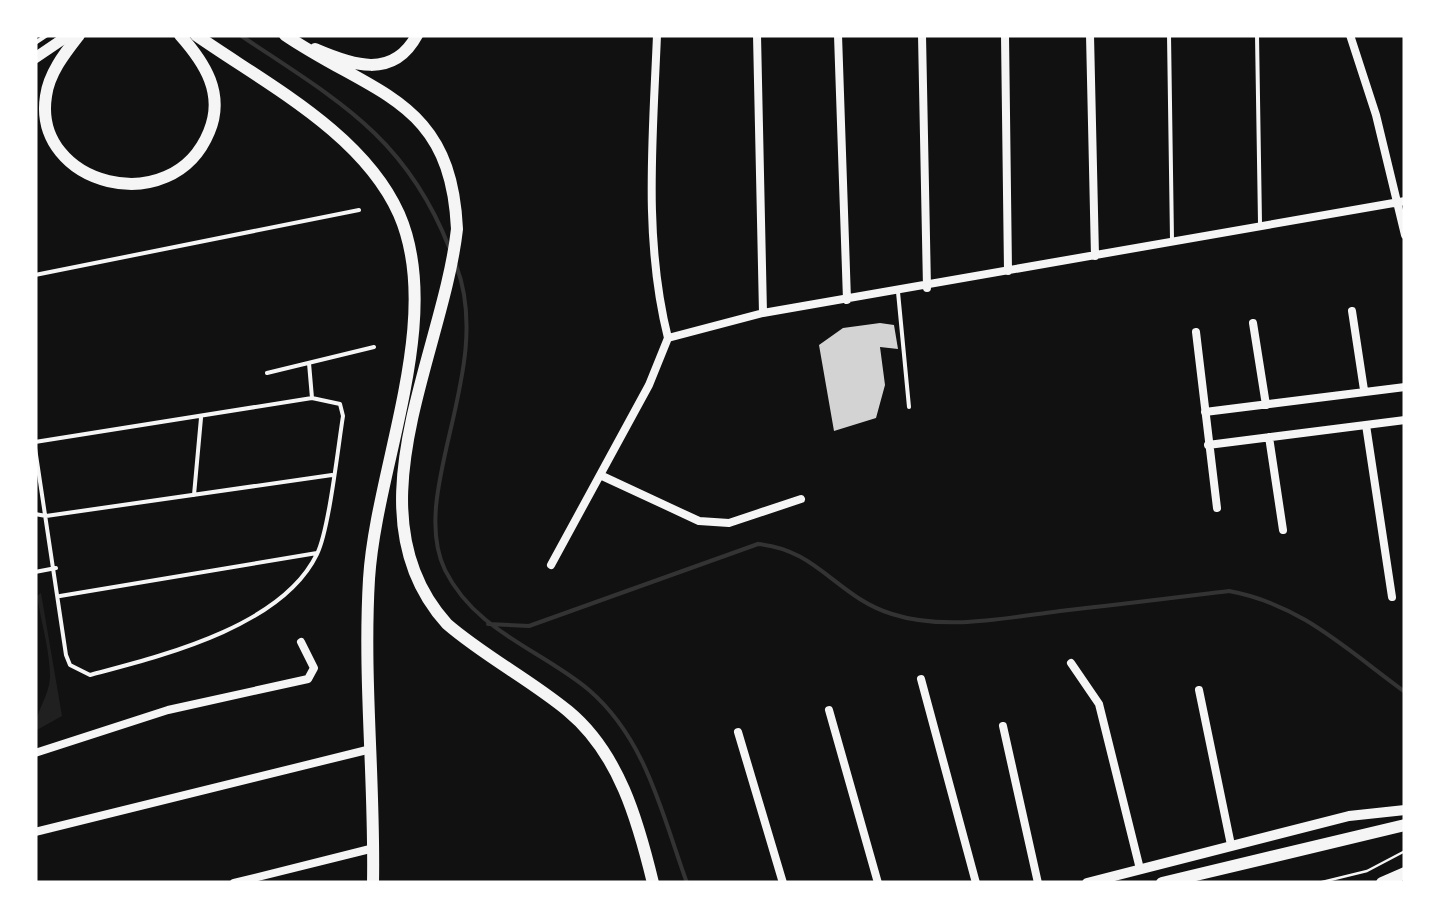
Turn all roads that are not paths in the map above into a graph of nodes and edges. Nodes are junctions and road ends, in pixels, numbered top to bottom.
1 (47, 35) edge
2 (69, 35) edge
3 (79, 35) edge
4 (180, 35) edge
5 (196, 35) edge
6 (416, 35) edge
7 (657, 35) edge
8 (757, 35) edge
9 (838, 35) edge
10 (922, 35) edge
11 (1005, 35) edge
12 (1090, 35) edge
13 (1170, 35) edge
14 (1257, 35) edge
15 (1350, 35) edge
16 (286, 36) edge
17 (35, 43) edge
18 (35, 58) edge
19 (1402, 201) edge
20 (359, 210) dead end
21 (1260, 223) junction
22 (1405, 235) edge
23 (1172, 241) junction
24 (1095, 256) junction
25 (1008, 271) junction
26 (35, 275) edge
27 (927, 288) junction
28 (898, 292) junction
29 (847, 300) junction
30 (1352, 311) dead end
31 (763, 313) junction
32 (1253, 323) dead end
33 (1196, 332) dead end
34 (668, 338) junction
35 (374, 347) dead end
36 (309, 362) junction
37 (267, 373) dead end
38 (1405, 386) edge
39 (1364, 390) junction
40 (312, 398) junction
41 (1266, 404) junction
42 (909, 407) dead end
43 (1205, 412) junction
44 (201, 418) junction
45 (1405, 420) edge
46 (1366, 425) junction
47 (1269, 437) junction
48 (1208, 444) junction
49 (35, 445) edge
50 (332, 475) junction
51 (600, 476) junction
52 (194, 495) junction
53 (801, 499) dead end
54 (1216, 508) dead end
55 (35, 514) edge
56 (46, 516) junction
57 (1283, 530) dead end
58 (318, 553) junction
59 (551, 565) dead end
60 (56, 568) junction
61 (35, 572) edge
62 (60, 596) junction
63 (1392, 597) dead end
64 (35, 626) edge
65 (301, 642) dead end
66 (1071, 663) dead end
67 (922, 679) dead end
68 (35, 689) edge
69 (1199, 690) dead end
70 (829, 710) dead end
71 (1002, 726) dead end
72 (738, 732) dead end
73 (371, 749) junction
74 (35, 752) edge
75 (1405, 810) edge
76 (1405, 825) edge
77 (35, 832) edge
78 (1231, 845) junction
79 (374, 848) junction
80 (1140, 869) junction
81 (1405, 872) edge
82 (234, 883) edge
83 (373, 883) edge
84 (653, 883) edge
85 (784, 883) edge
86 (878, 883) edge
87 (976, 883) edge
88 (1038, 883) edge
89 (1087, 883) edge
90 (1162, 883) edge
91 (1382, 883) edge

1 - 17 lane
2 - 18 main road
3 - 4 main road
5 - 73 main road
6 - 16 main road
7 - 34 street
8 - 31 street
9 - 29 street
10 - 27 street
11 - 25 street
12 - 24 street
13 - 23 lane
14 - 21 lane
15 - 19 street
16 - 84 main road
19 - 21 street
19 - 22 street
20 - 26 lane
21 - 23 street
23 - 24 street
24 - 25 street
25 - 27 street
27 - 28 street
28 - 29 street
28 - 42 lane
29 - 31 street
30 - 39 street
31 - 34 street
32 - 41 street
33 - 43 street
34 - 51 street
35 - 36 lane
36 - 37 lane
36 - 40 lane
38 - 39 street
39 - 41 street
40 - 44 lane
40 - 50 lane
41 - 43 street
43 - 48 street
44 - 49 lane
44 - 52 lane
45 - 46 street
46 - 47 street
46 - 63 street
47 - 48 street
47 - 57 street
48 - 54 street
49 - 56 lane
50 - 52 lane
50 - 58 lane
51 - 53 street
51 - 59 street
52 - 56 lane
55 - 56 lane
56 - 60 lane
58 - 62 lane
58 - 62 lane
60 - 61 lane
60 - 62 lane
64 - 68 lane
65 - 74 street
66 - 80 street
67 - 87 street
69 - 78 street
70 - 86 street
71 - 88 street
72 - 85 street
73 - 77 street
73 - 79 main road
75 - 78 street
76 - 90 main road
78 - 80 street
79 - 82 street
79 - 83 main road
80 - 89 street
81 - 91 main road

